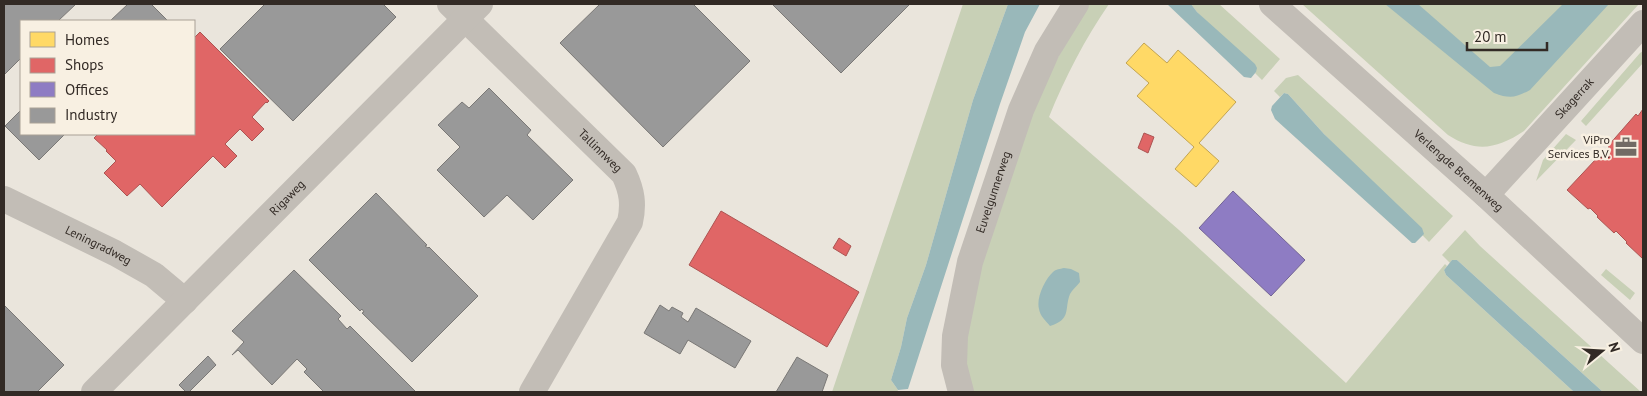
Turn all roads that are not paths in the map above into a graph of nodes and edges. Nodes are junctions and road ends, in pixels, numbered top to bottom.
1 (1076, 4) edge
2 (1272, 4) edge
3 (465, 9) edge
4 (1643, 23) edge
5 (1486, 195) junction
6 (4, 199) edge
7 (185, 301) junction
8 (1643, 341) edge
9 (94, 392) edge
10 (532, 392) edge
11 (961, 392) edge

1 - 11 street, Euvelgunnerweg
2 - 5 street, Verlengde Bremenweg
3 - 7 street, Rigaweg
3 - 10 street, Tallinnweg
4 - 5 street, Skagerrak
5 - 8 street, Verlengde Bremenweg
6 - 7 street, Leningradweg
7 - 9 street, Rigaweg

